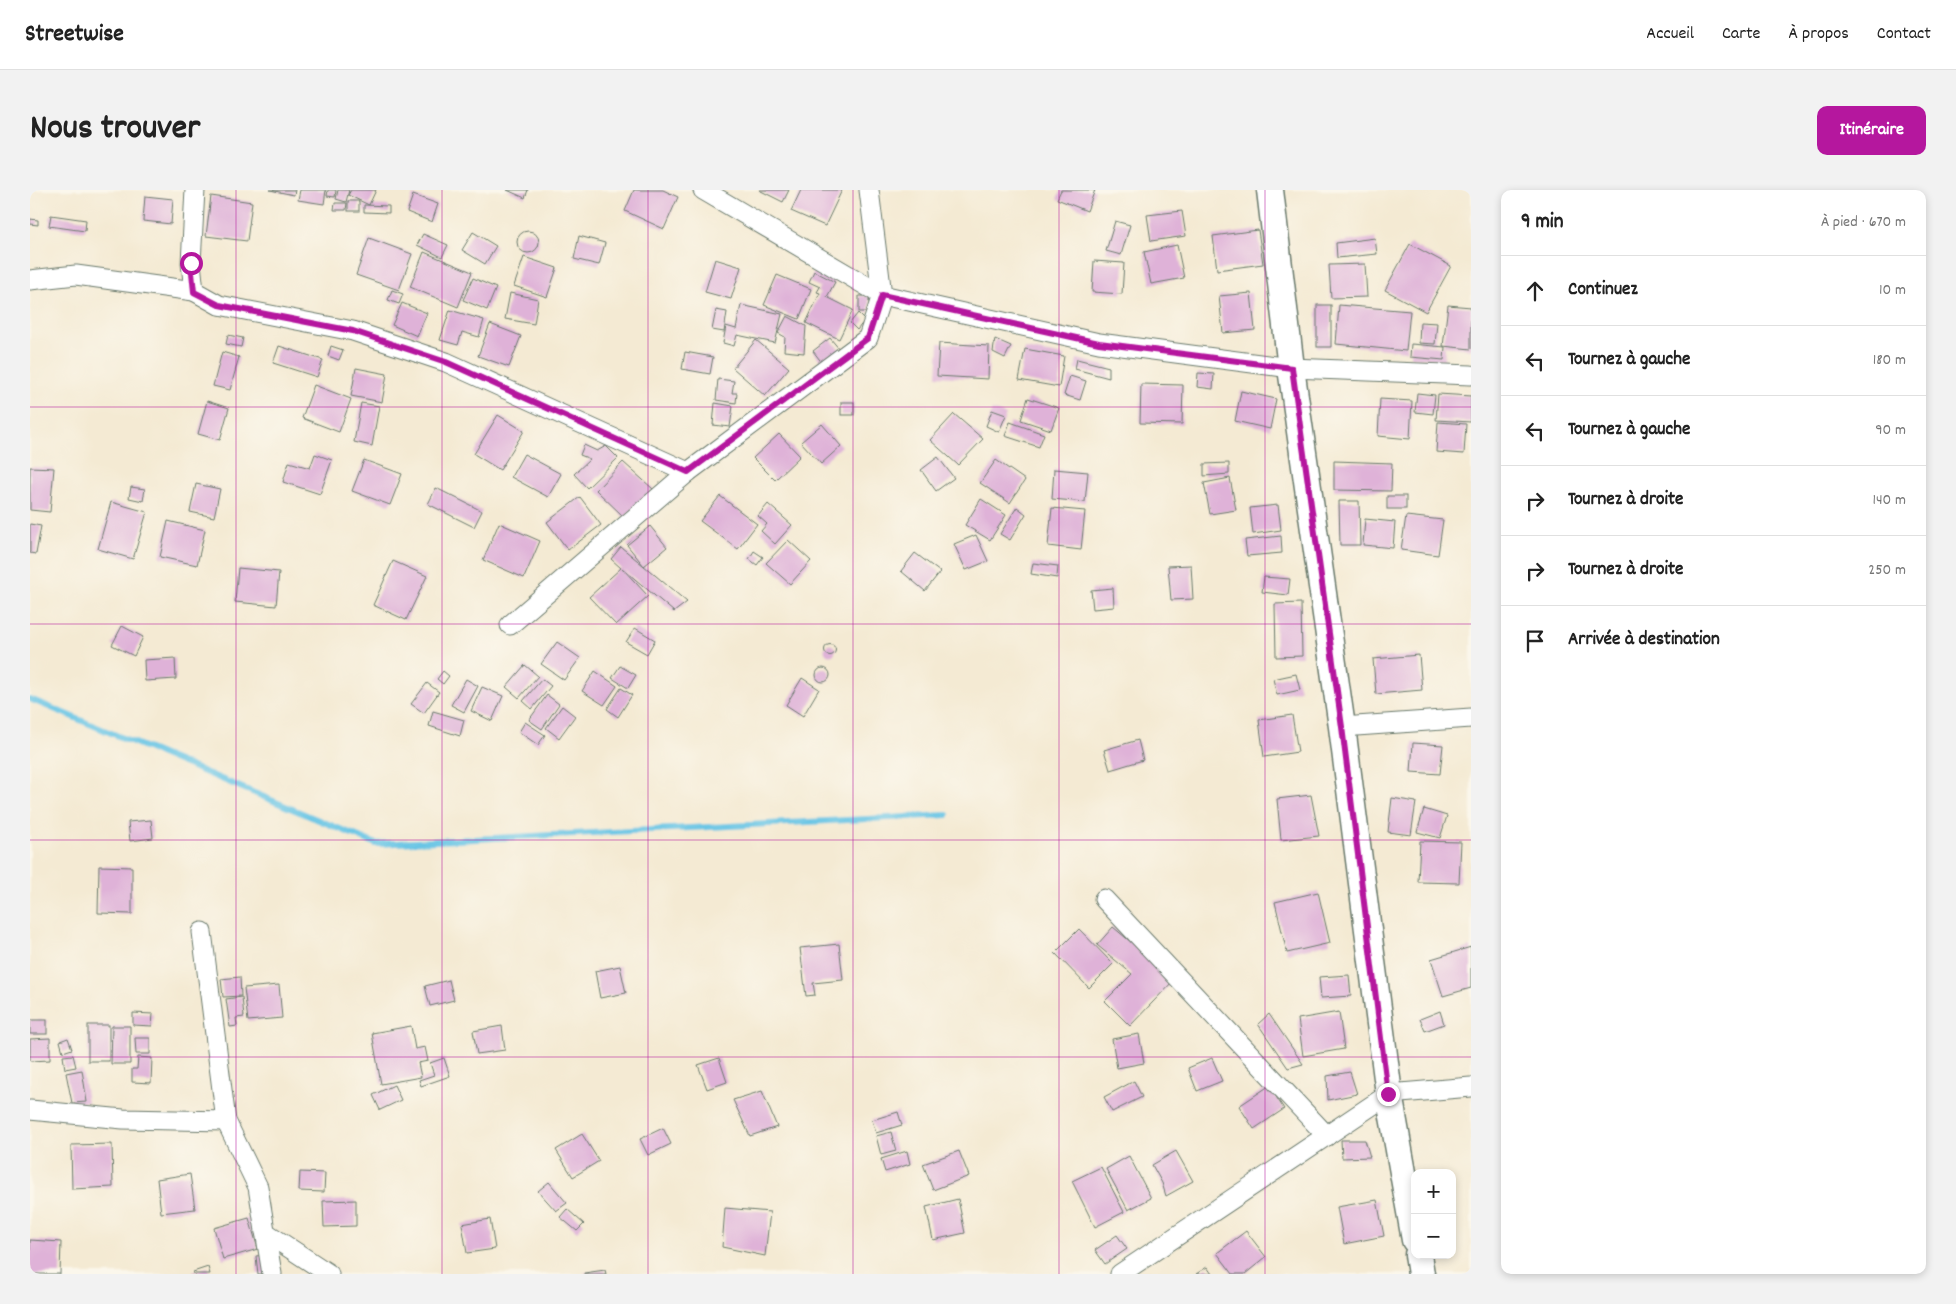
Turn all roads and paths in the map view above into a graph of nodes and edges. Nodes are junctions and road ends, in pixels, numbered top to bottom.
1 (195, 190) edge
2 (703, 190) edge
3 (869, 190) edge
4 (1270, 190) edge
5 (30, 280) edge
6 (194, 292) junction
7 (882, 295) junction
8 (1292, 368) junction
9 (1471, 375) edge
10 (688, 472) junction
11 (510, 625) dead end
12 (1471, 718) edge
13 (1342, 727) junction
14 (1104, 899) dead end
15 (202, 932) dead end
16 (1471, 1087) edge
17 (1388, 1094) junction
18 (30, 1110) edge
19 (226, 1120) junction
20 (1326, 1136) junction
21 (1411, 1218) edge
22 (265, 1232) junction
23 (1419, 1259) edge
24 (272, 1274) edge
25 (329, 1274) edge
26 (1120, 1274) edge
27 (1421, 1274) edge

1 - 6 street
2 - 7 street
3 - 7 street
4 - 8 street
5 - 6 street
6 - 10 street
7 - 8 street
7 - 10 street
8 - 9 street
8 - 13 street
10 - 11 street
12 - 13 street
13 - 17 street
14 - 20 street
15 - 19 street
16 - 17 street
17 - 20 street
17 - 21 street
18 - 19 street
19 - 22 street
20 - 26 street
22 - 24 street
22 - 25 street
23 - 27 street

